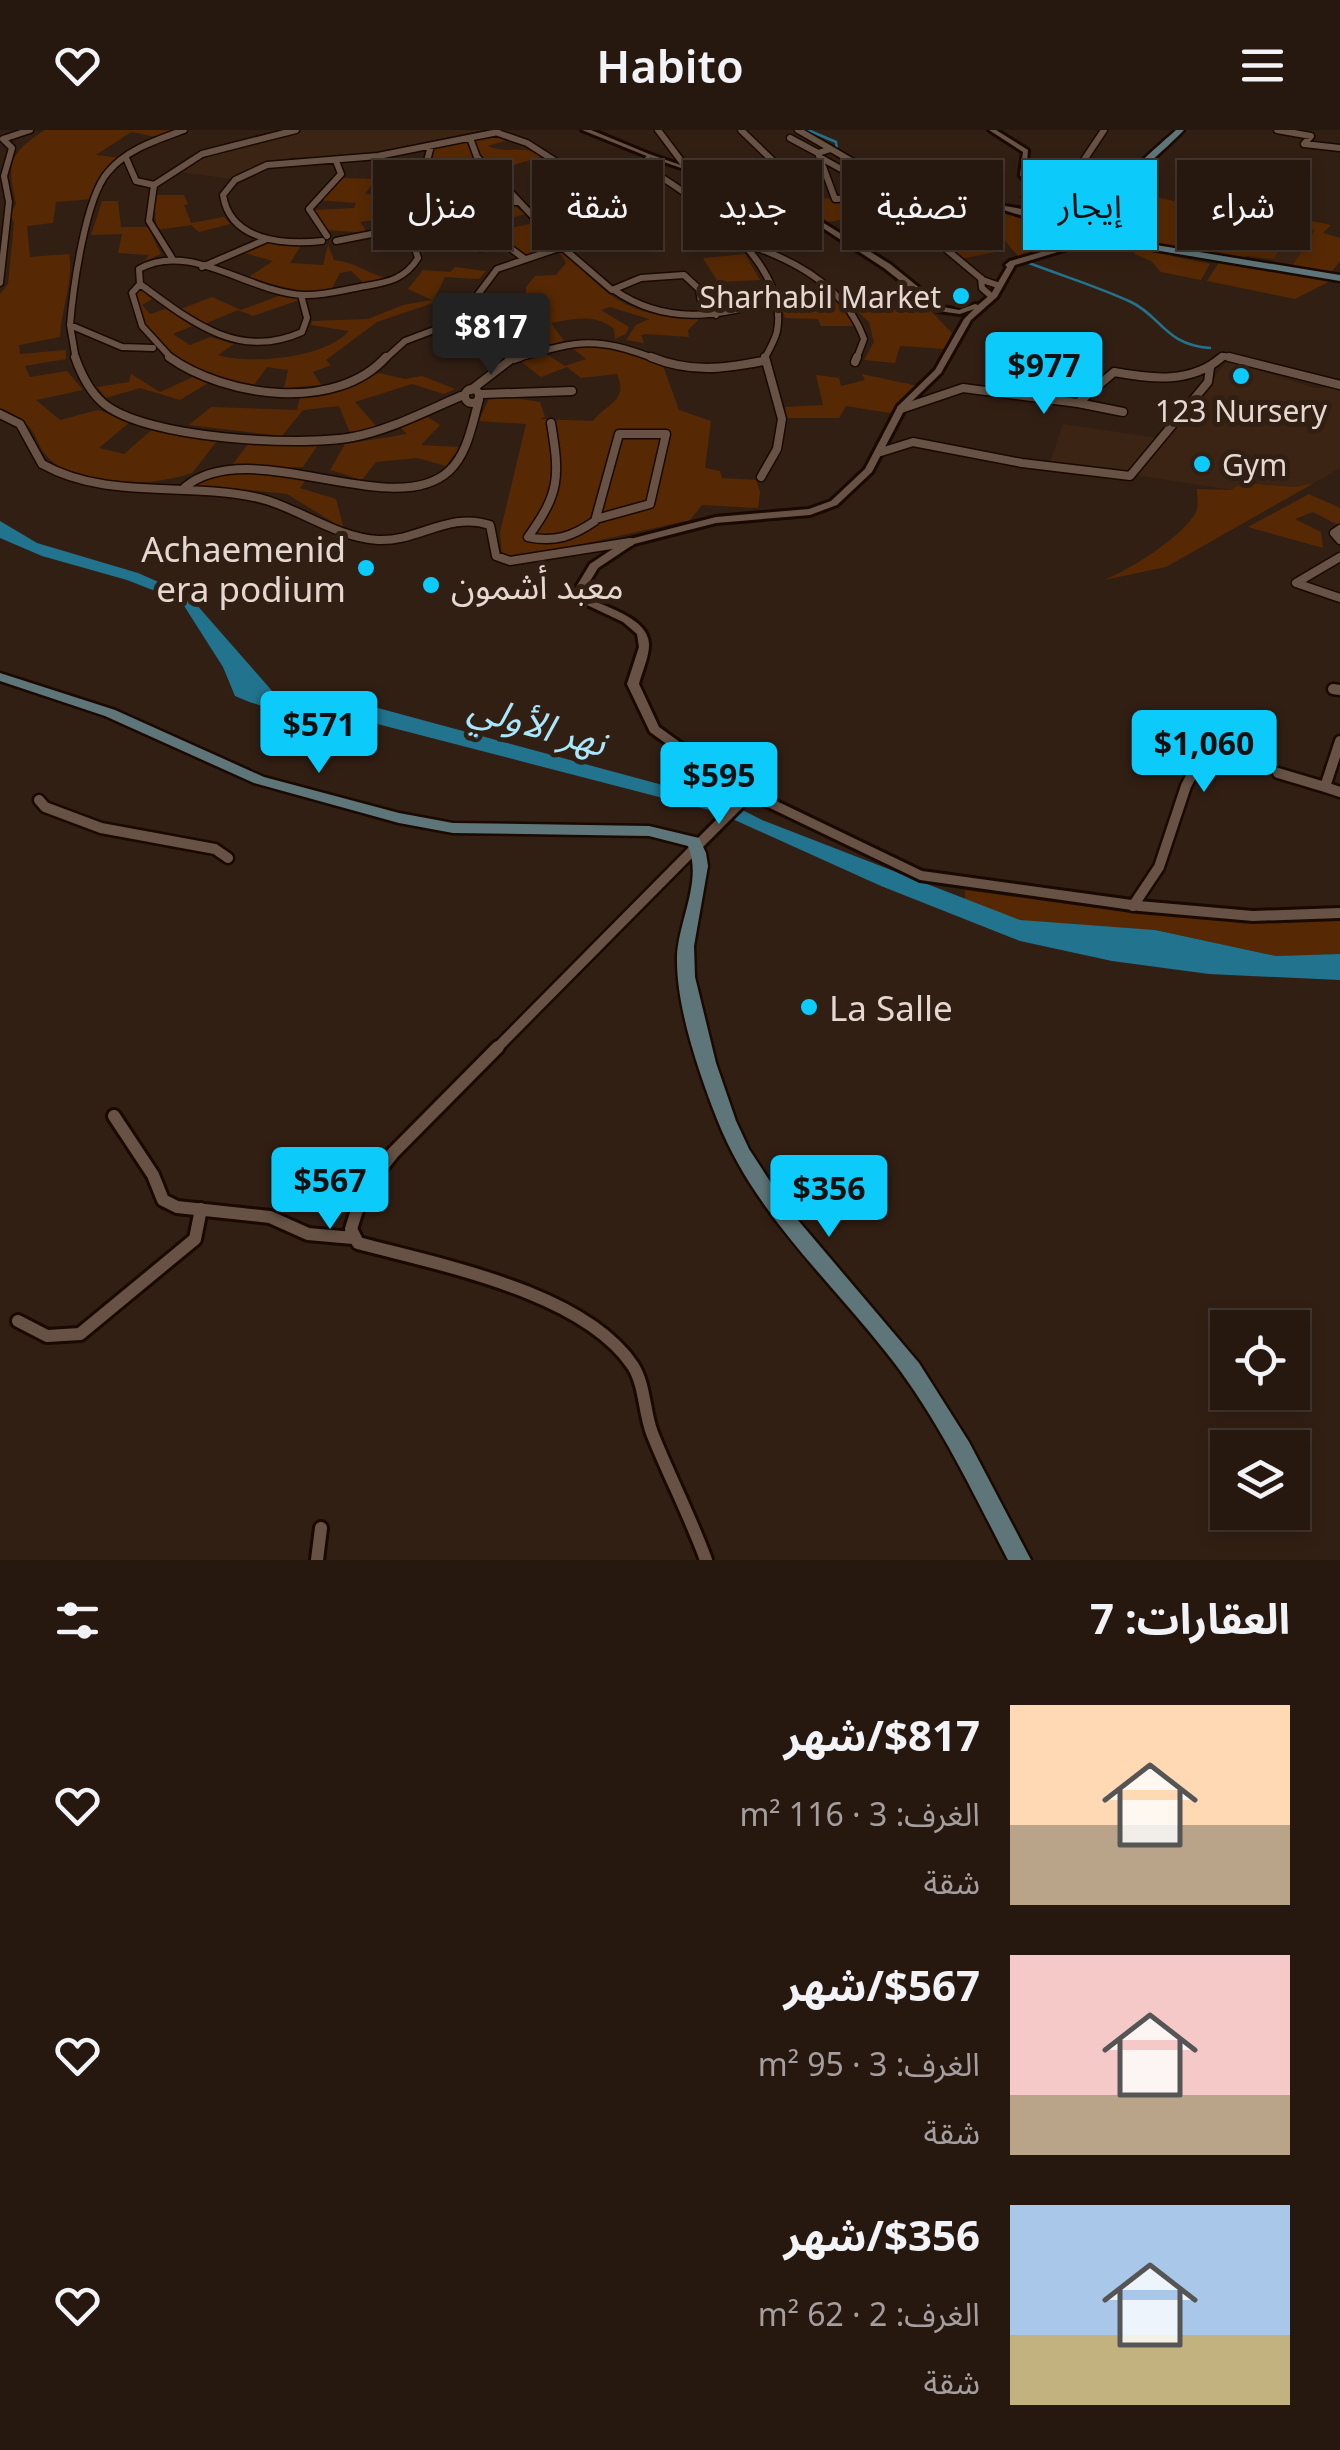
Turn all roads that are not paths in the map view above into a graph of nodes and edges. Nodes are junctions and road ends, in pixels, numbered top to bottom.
1 (30, 130) edge
2 (184, 130) edge
3 (296, 130) edge
4 (488, 130) edge
5 (585, 130) edge
6 (658, 130) edge
7 (741, 130) edge
8 (798, 130) edge
9 (992, 130) edge
10 (1104, 130) edge
11 (1180, 130) edge
12 (1276, 130) edge
13 (498, 132) edge
14 (471, 138) junction
15 (790, 138) dead end
16 (1, 139) edge
17 (431, 146) junction
18 (1340, 148) edge
19 (831, 149) junction
20 (12, 152) junction
21 (821, 156) junction
22 (126, 158) junction
23 (645, 159) junction
24 (336, 160) junction
25 (429, 160) edge
26 (772, 160) edge
27 (850, 160) edge
28 (1025, 160) edge
29 (1084, 160) edge
30 (1147, 160) edge
31 (0, 162) edge
32 (681, 164) joint
33 (842, 170) edge
34 (154, 185) junction
35 (683, 190) edge
36 (842, 199) edge
37 (512, 202) edge
38 (518, 202) junction
39 (1023, 211) edge
40 (532, 216) edge
41 (1023, 216) edge
42 (3, 222) edge
43 (822, 225) edge
44 (373, 232) edge
45 (324, 238) junction
46 (267, 239) junction
47 (1157, 247) edge
48 (416, 250) edge
49 (511, 250) edge
50 (553, 250) edge
51 (566, 250) edge
52 (748, 250) edge
53 (757, 250) edge
54 (946, 250) edge
55 (1059, 250) edge
56 (172, 258) junction
57 (525, 260) junction
58 (202, 267) junction
59 (981, 278) junction
60 (1340, 278) edge
61 (0, 283) edge
62 (140, 284) junction
63 (998, 285) junction
64 (614, 290) junction
65 (301, 294) junction
66 (774, 299) junction
67 (986, 300) junction
68 (946, 312) junction
69 (716, 315) junction
70 (962, 322) junction
71 (70, 325) junction
72 (450, 326) junction
73 (153, 348) junction
74 (511, 359) junction
75 (763, 361) junction
76 (855, 362) dead end
77 (1210, 368) junction
78 (491, 378) junction
79 (1340, 385) edge
80 (470, 391) junction
81 (572, 392) dead end
82 (461, 396) junction
83 (480, 397) junction
84 (1078, 404) junction
85 (901, 408) junction
86 (1123, 412) dead end
87 (0, 414) edge
88 (550, 422) dead end
89 (881, 452) junction
90 (761, 477) dead end
91 (185, 487) junction
92 (596, 519) junction
93 (1340, 529) edge
94 (583, 530) junction
95 (1340, 540) edge
96 (630, 542) junction
97 (571, 551) junction
98 (1340, 557) edge
99 (1340, 598) edge
100 (0, 677) edge
101 (1152, 724) dead end
102 (1340, 741) edge
103 (1278, 772) dead end
104 (1325, 787) junction
105 (1340, 792) edge
106 (742, 798) junction
107 (39, 800) dead end
108 (700, 839) junction
109 (228, 858) dead end
110 (1133, 906) junction
111 (1340, 912) edge
112 (114, 1116) dead end
113 (201, 1209) junction
114 (352, 1238) junction
115 (18, 1321) dead end
116 (322, 1528) dead end
117 (318, 1560) edge
118 (706, 1560) edge
119 (1020, 1560) edge

1 - 16 street
2 - 22 street
3 - 34 street
4 - 13 street
4 - 14 street
5 - 23 street
6 - 32 street
7 - 26 street
8 - 19 street
9 - 28 street
10 - 29 street
11 - 30 main road
12 - 18 street
13 - 14 street
13 - 23 street
14 - 17 street
14 - 38 street
15 - 21 street
16 - 20 street
17 - 24 street
17 - 25 street
19 - 21 street
19 - 27 street
20 - 31 street
20 - 42 street
21 - 33 street
21 - 36 street
22 - 34 street
22 - 71 street
23 - 32 street
23 - 35 street
24 - 45 street
24 - 46 street
34 - 56 street
37 - 38 street
38 - 40 street
39 - 41 street
42 - 61 street
43 - 68 street
44 - 45 street
45 - 46 street
46 - 58 street
47 - 60 main road
48 - 65 street
49 - 57 street
50 - 57 street
51 - 64 street
52 - 66 street
53 - 76 street
54 - 59 street
55 - 63 street
56 - 58 street
56 - 62 street
57 - 72 street
58 - 65 street
59 - 63 street
59 - 67 street
62 - 65 street
62 - 73 street
63 - 67 street
64 - 69 street
64 - 69 street
66 - 69 street
66 - 75 street
67 - 70 street
68 - 70 street
68 - 70 street
70 - 85 street
71 - 73 street
71 - 82 street
72 - 73 street
72 - 74 street
74 - 75 street
74 - 78 street
75 - 90 street
77 - 79 street
77 - 84 street
77 - 89 street
78 - 80 street
78 - 83 street
80 - 82 street
80 - 83 street
81 - 83 street
82 - 83 street
83 - 91 street
84 - 85 street
84 - 86 street
85 - 89 street
87 - 91 street
88 - 94 street
89 - 96 street
91 - 97 street
92 - 92 street
92 - 94 street
93 - 95 street
94 - 97 street
96 - 97 street
96 - 106 street
98 - 99 street
100 - 108 main road
101 - 110 street
102 - 104 street
103 - 104 street
104 - 105 street
106 - 108 street
106 - 110 street
107 - 109 street
108 - 114 street
108 - 119 main road
110 - 111 street
112 - 113 street
113 - 114 street
113 - 115 street
114 - 118 street
116 - 117 street

